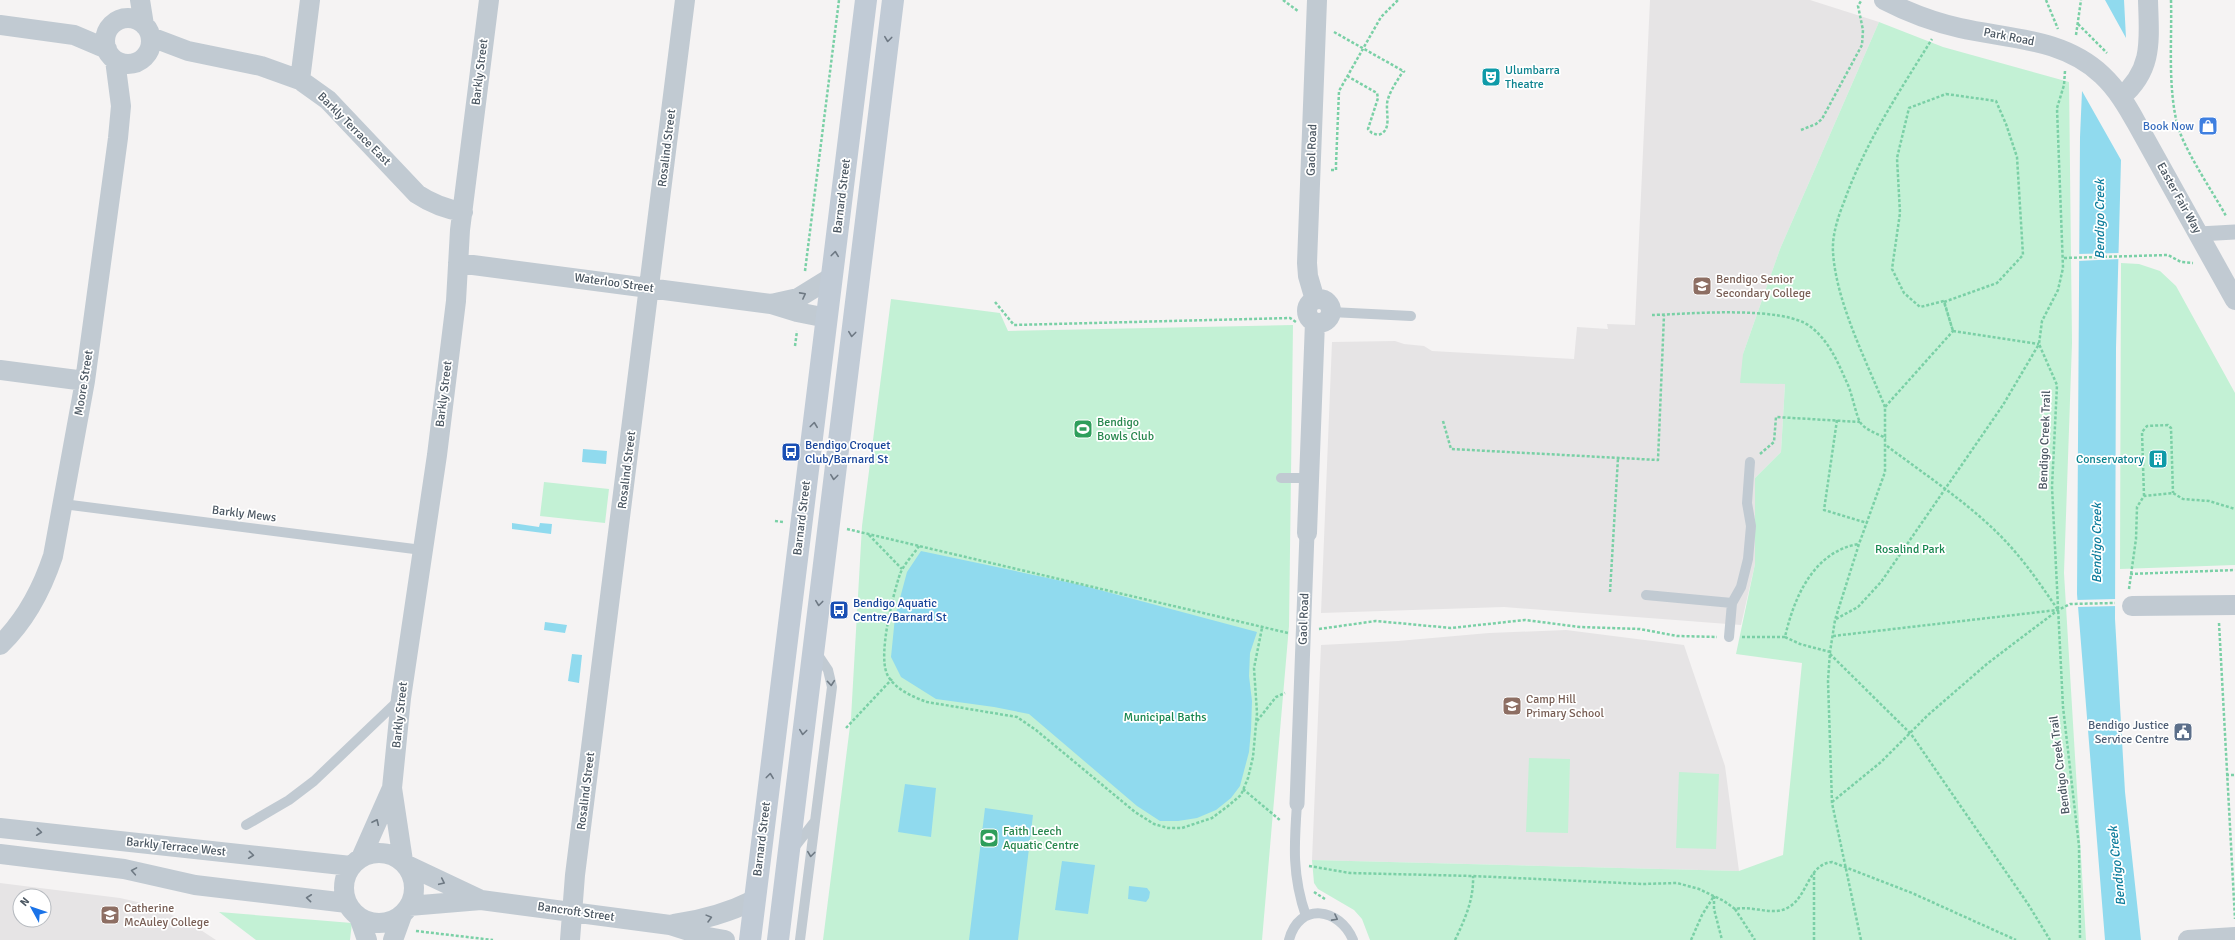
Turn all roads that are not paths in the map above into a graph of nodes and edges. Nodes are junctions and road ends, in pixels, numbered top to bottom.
1 (130, 0) edge
2 (140, 0) edge
3 (310, 0) edge
4 (489, 0) edge
5 (686, 0) edge
6 (866, 0) edge
7 (878, 0) edge
8 (893, 0) edge
9 (1317, 0) edge
10 (1884, 0) edge
11 (2148, 0) edge
12 (116, 23) junction
13 (0, 25) edge
14 (74, 35) junction
15 (144, 45) junction
16 (111, 55) junction
17 (300, 80) junction
18 (2121, 97) junction
19 (121, 106) junction
20 (852, 111) junction
21 (876, 137) junction
22 (463, 212) junction
23 (2235, 232) edge
24 (2199, 234) junction
25 (458, 263) junction
26 (832, 277) junction
27 (649, 288) junction
28 (2235, 300) edge
29 (771, 304) junction
30 (1411, 316) dead end
31 (827, 318) junction
32 (1314, 319) junction
33 (0, 370) edge
34 (86, 381) junction
35 (1750, 462) road end
36 (1281, 478) dead end
37 (1309, 478) junction
38 (62, 504) junction
39 (1307, 533) joint
40 (422, 550) junction
41 (823, 564) junction
42 (1646, 595) dead end
43 (2126, 600) road end
44 (1732, 604) junction
45 (2227, 605) edge
46 (1729, 637) road end
47 (0, 645) edge
48 (814, 649) junction
49 (401, 698) junction
50 (774, 743) junction
51 (797, 778) junction
52 (392, 788) junction
53 (1296, 804) joint
54 (815, 821) junction
55 (246, 824) dead end
56 (0, 828) edge
57 (0, 854) edge
58 (787, 857) junction
59 (356, 862) junction
60 (405, 863) junction
61 (481, 900) junction
62 (754, 900) junction
63 (353, 910) junction
64 (572, 912) junction
65 (1306, 916) junction
66 (407, 917) junction
67 (670, 925) junction
68 (2235, 937) edge
69 (367, 940) edge
70 (393, 940) edge
71 (570, 940) edge
72 (725, 940) edge
73 (750, 940) edge
74 (759, 940) edge
75 (778, 940) edge
76 (800, 940) edge
77 (1289, 940) edge
78 (1353, 940) edge
79 (2188, 940) edge

1 - 12 street
2 - 15 street
3 - 17 street
4 - 22 street, Barkly Street
5 - 27 street, Rosalind Street
6 - 20 main road, Barnard Street
7 - 20 main road
8 -> 21 main road
9 - 32 street, Gaol Road
10 - 18 street, Park Road
11 - 18 street
12 - 14 street
12 - 15 street
12 - 16 street
13 - 14 street
14 - 16 street
15 - 16 street
15 - 17 street, Barkly Terrace East
15 - 19 street, Moore Street
16 - 19 street, Moore Street
17 - 22 street, Barkly Terrace East
18 - 24 street, Easter Fair Way
19 - 34 street, Moore Street
26 -> 20 main road, Barnard Street
21 - 31 main road
21 -> 41 main road
22 - 25 street, Barkly Street
23 - 24 street
24 - 28 street, Easter Fair Way
25 - 27 street, Waterloo Street
25 - 40 street, Barkly Street
29 -> 26 street, Waterloo Street
26 - 31 main road, Barnard Street
27 - 29 street, Waterloo Street
27 - 64 street, Rosalind Street
29 - 31 street, Waterloo Street
30 - 32 lane
50 -> 31 main road, Barnard Street
32 - 37 street, Gaol Road
33 - 34 street
34 - 38 street, Moore Street
35 - 44 lane
36 - 37 lane
37 - 39 street, Gaol Road
38 - 40 lane, Barkly Mews
38 - 47 street, Moore Street
39 - 53 street, Gaol Road
40 - 49 street, Barkly Street
41 -> 48 main road
41 - 50 main road
42 - 44 lane
43 - 45 street
44 - 46 lane
48 -> 51 main road
48 -> 54 lane
49 - 52 street, Barkly Street
49 - 55 lane
62 -> 50 main road, Barnard Street
51 - 58 main road
51 - 74 main road
59 -> 52 street, Barkly Street
52 - 60 street, Barkly Street
53 - 65 lane, Gaol Road
54 - 58 lane
54 -> 76 lane
56 -> 59 street, Barkly Terrace West
63 -> 57 street
58 - 75 main road
59 - 60 street
59 - 63 street
60 -> 61 street, Bancroft Street
60 - 66 street
61 - 64 street, Bancroft Street
61 - 66 street, Bancroft Street
67 -> 62 street, Bancroft Street
62 - 73 main road, Barnard Street
63 - 66 street
63 - 69 street
64 - 67 street, Bancroft Street
64 - 71 street, Rosalind Street
65 - 77 lane
65 -> 78 lane
66 - 70 street
67 - 72 street, Bancroft Street
68 - 79 street

